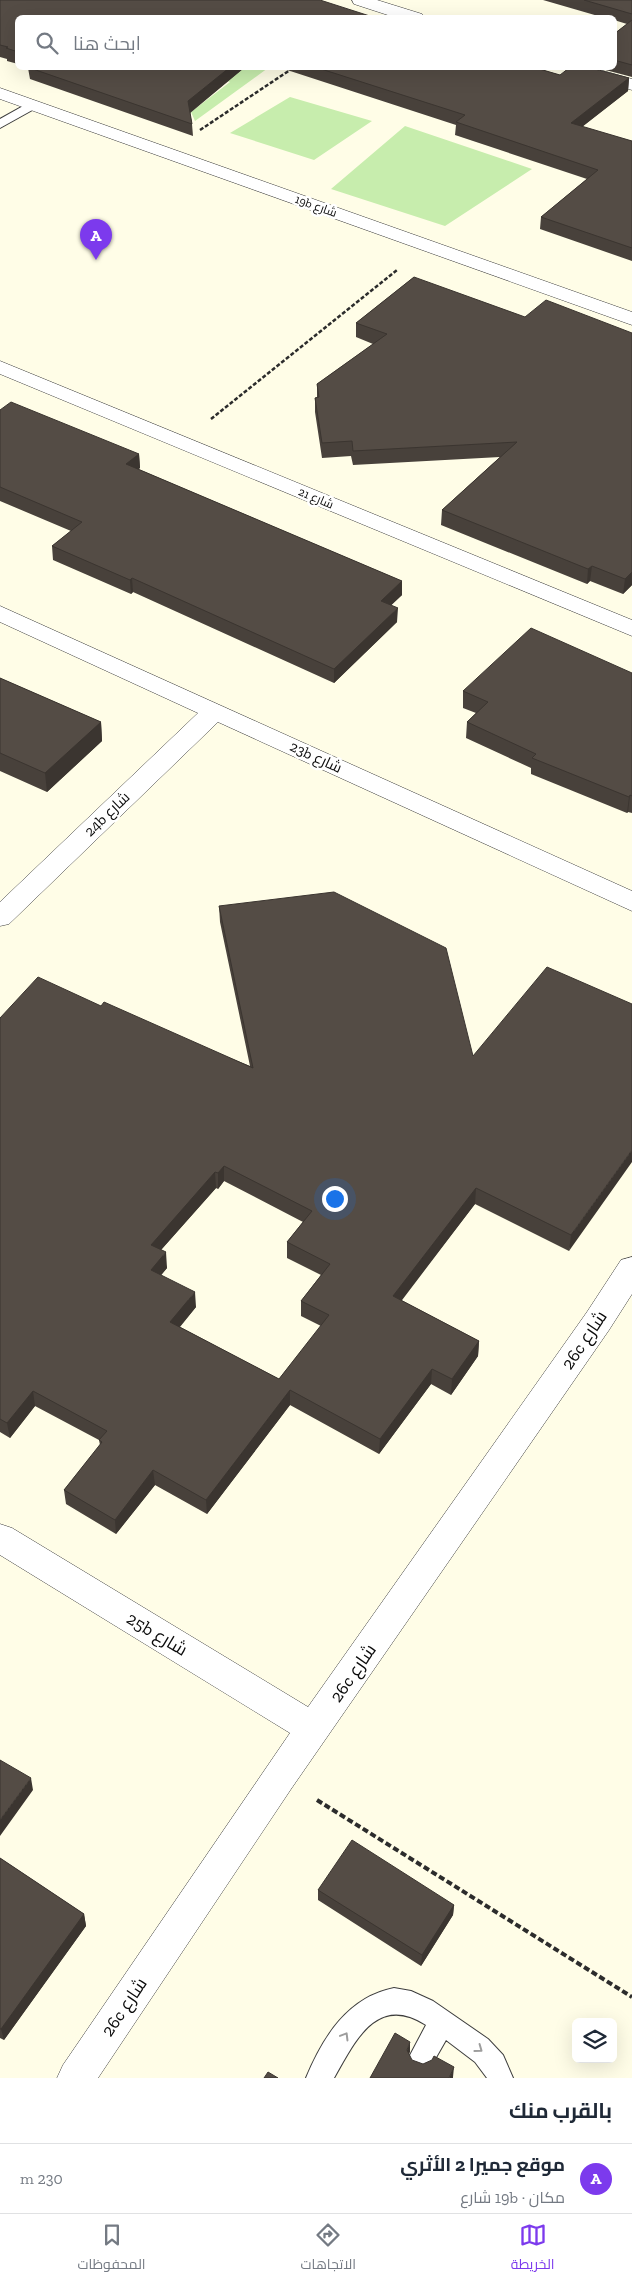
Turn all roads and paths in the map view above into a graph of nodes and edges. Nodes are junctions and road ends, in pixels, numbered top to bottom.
1 (360, 0) edge
2 (407, 15) edge
3 (290, 70) edge
4 (583, 70) edge
5 (632, 85) edge
6 (0, 93) edge
7 (32, 105) junction
8 (0, 124) edge
9 (167, 153) junction
10 (427, 246) junction
11 (632, 319) edge
12 (0, 367) edge
13 (182, 443) junction
14 (0, 612) edge
15 (632, 629) edge
16 (215, 711) junction
17 (632, 902) edge
18 (0, 917) edge
19 (632, 1269) edge
20 (0, 1538) edge
21 (314, 1729) junction
22 (279, 1777) junction
23 (632, 1997) edge
24 (442, 2022) junction
25 (421, 2059) dead end
26 (76, 2078) edge
27 (319, 2078) edge
28 (500, 2078) edge

1 - 2 street
3 - 9 path
4 - 5 street
6 - 7 street, 19b شارع
7 - 8 lane
7 - 9 street, 19b شارع
9 - 10 street, 19b شارع
10 - 11 street, 19b شارع
10 - 13 path
12 - 13 street, شارع 21
13 - 15 street, شارع 21
14 - 16 street, 23b شارع
16 - 17 street, 23b شارع
16 - 18 street, 24b شارع
19 - 21 street, 26c شارع
20 - 21 street, 25b شارع
21 - 22 street, 26c شارع
22 - 23 path
22 - 26 street, 26c شارع
24 - 25 lane
27 -> 24 lane
24 -> 28 lane

